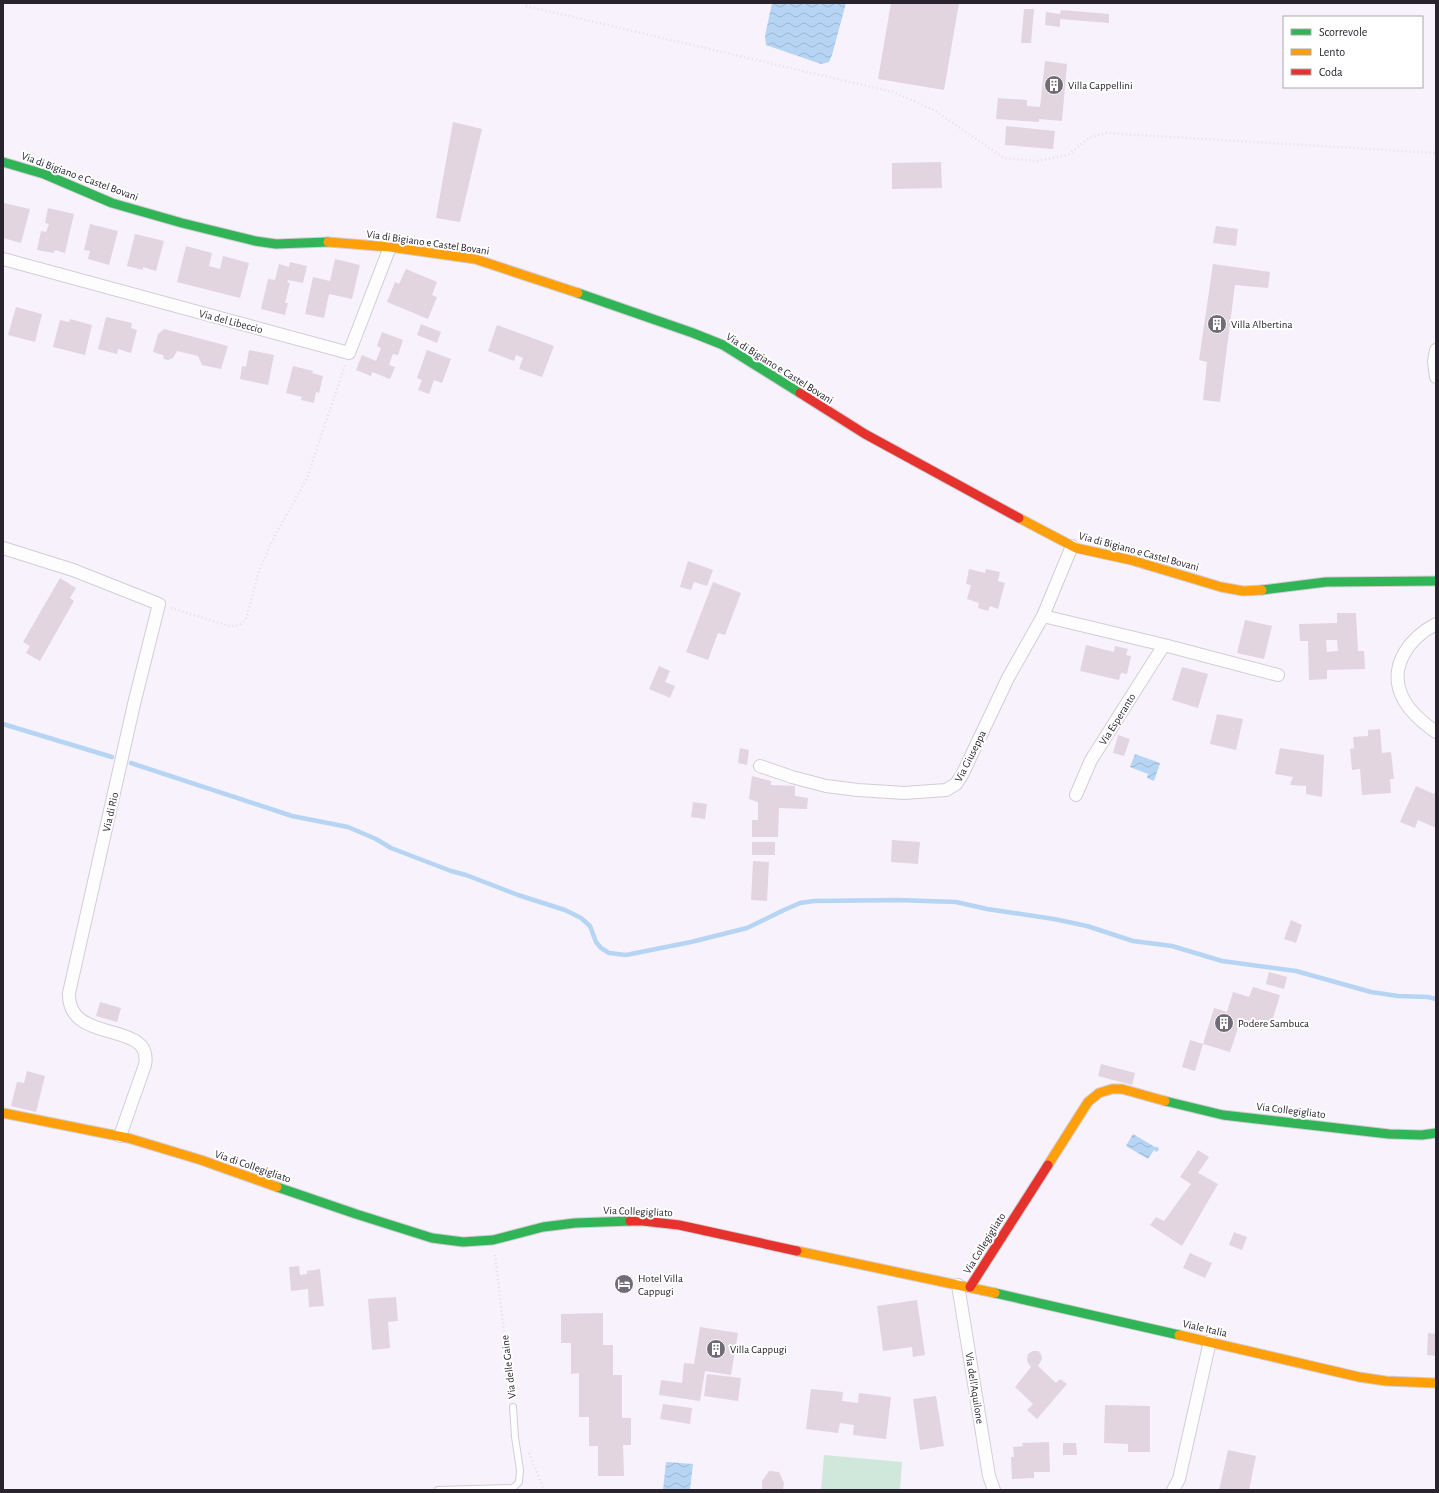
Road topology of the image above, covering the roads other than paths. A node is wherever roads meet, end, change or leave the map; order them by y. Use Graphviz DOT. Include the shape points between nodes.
graph roads {
  1 [pos="3,162"];
  2 [pos="390,247"];
  3 [pos="3,259"];
  4 [pos="1436,350"];
  5 [pos="1436,377"];
  6 [pos="1072,546"];
  7 [pos="3,548"];
  8 [pos="1436,581"];
  9 [pos="1043,616"];
  10 [pos="1436,624"];
  11 [pos="1164,646"];
  12 [pos="1278,675"];
  13 [pos="1436,732"];
  14 [pos="760,766"];
  15 [pos="1076,796"];
  16 [pos="3,1113"];
  17 [pos="1436,1133"];
  18 [pos="120,1136"];
  19 [pos="493,1240"];
  20 [pos="958,1285"];
  21 [pos="970,1287"];
  22 [pos="1210,1341"];
  23 [pos="1436,1383"];
  24 [pos="513,1407"];
  25 [pos="438,1490"];
  26 [pos="994,1490"];
  27 [pos="1173,1490"];
  1 -- 2 [label="street, Via di Bigiano e Castel Bovani" via="44,174 112,203 255,241 276,244 335,242"];
  2 -- 3 [label="street, Via del Libeccio" via="349,353"];
  2 -- 6 [label="street, Via di Bigiano e Castel Bovani" via="476,259 494,264 723,345 865,434"];
  4 -- 5 [label="street"];
  6 -- 8 [label="street, Via di Bigiano e Castel Bovani" via="1243,592 1326,582"];
  6 -- 9 [label="street, Via Giuseppa"];
  7 -- 18 [label="street, Via di Rio" via="74,570 159,604 69,993 72,1011 81,1021 137,1041 145,1052 145,1066"];
  9 -- 11 [label="street"];
  9 -- 14 [label="street, Via Giuseppa" via="1008,678 962,776 951,788 939,792 914,793 858,790 813,783"];
  10 -- 13 [label="street" via="1411,642 1402,659 1398,677 1401,694 1406,702"];
  11 -- 12 [label="street"];
  11 -- 15 [label="street, Via Esperanto" via="1091,760"];
  16 -- 18 [label="street, Via di Collegigliato"];
  17 -- 21 [label="street, Via Collegigliato" via="1389,1134 1223,1115 1122,1089 1103,1090 1088,1102"];
  18 -- 19 [label="street, Via di Collegigliato" via="201,1160 432,1238 463,1242"];
  19 -- 20 [label="street, Via Collegigliato" via="543,1227 570,1224 660,1222"];
  20 -- 21 [label="street, Via Collegigliato"];
  20 -- 26 [label="street, Via dell'Aquilone" via="989,1476"];
  21 -- 22 [label="street, Viale Italia"];
  22 -- 23 [label="street, Viale Italia" via="1359,1377"];
  22 -- 27 [label="street" via="1179,1479"];
  24 -- 25 [label="lane" via="519,1482 513,1488"];
}
